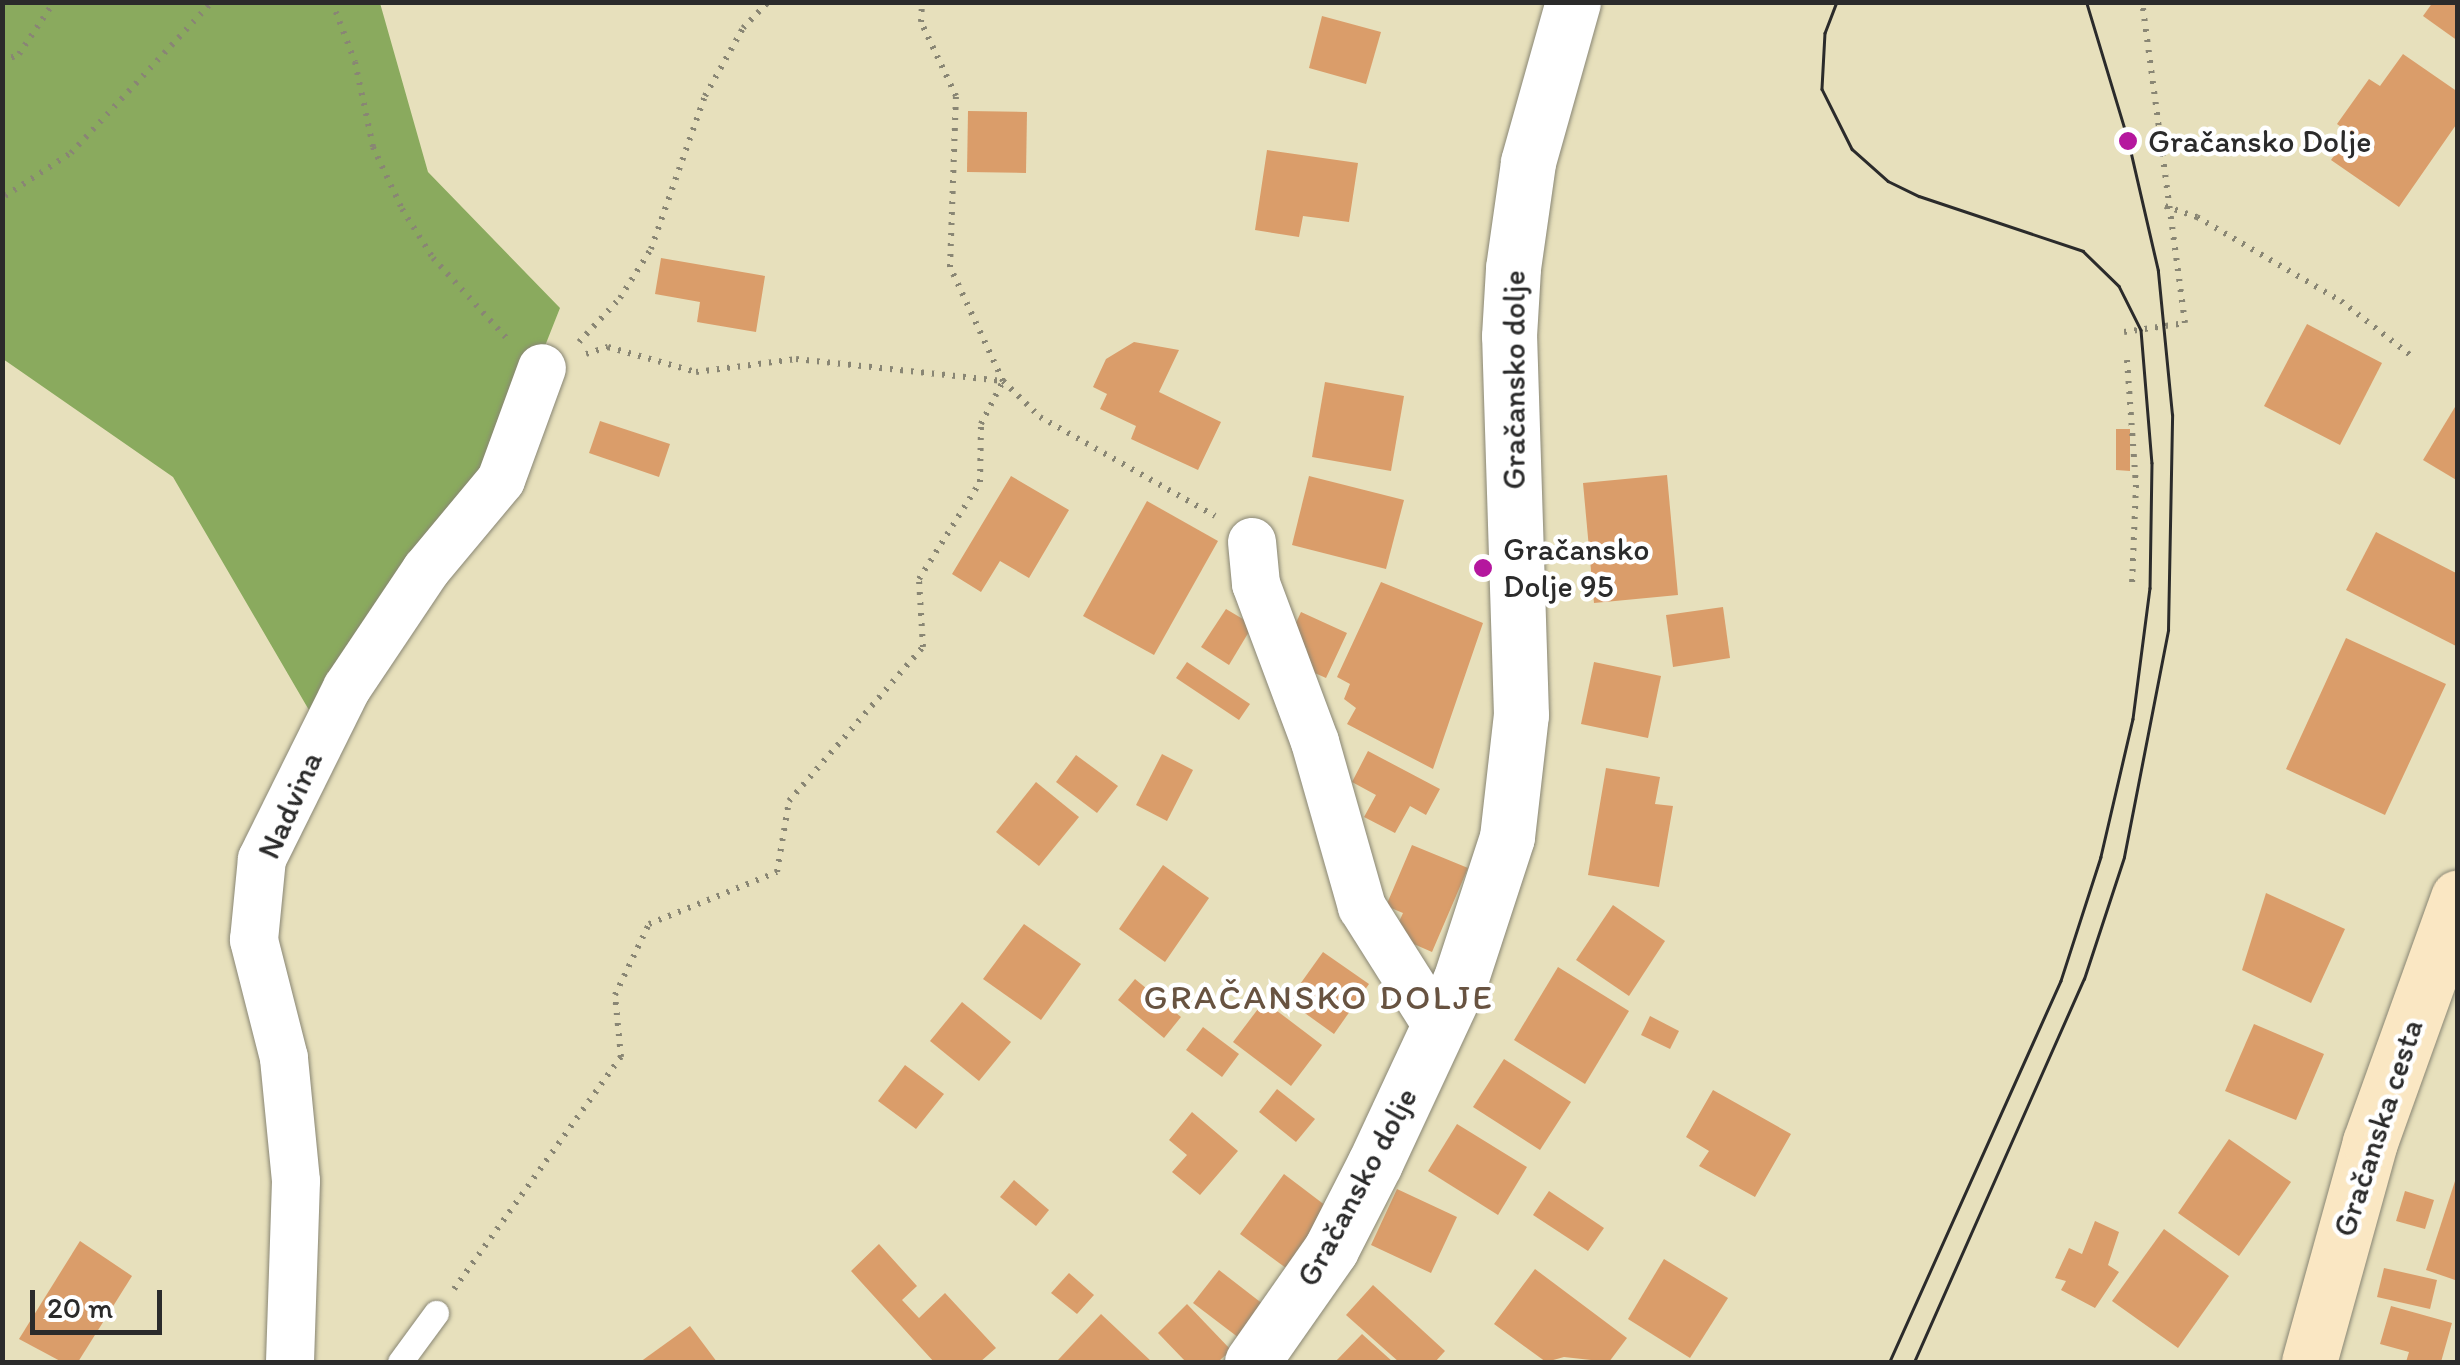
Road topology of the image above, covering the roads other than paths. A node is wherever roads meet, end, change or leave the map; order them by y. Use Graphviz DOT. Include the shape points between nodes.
graph roads {
  1 [pos="1573,2"];
  2 [pos="542,368"];
  3 [pos="1252,542"];
  4 [pos="2454,917"];
  5 [pos="1438,1028"];
  6 [pos="436,1313"];
  7 [pos="290,1362"];
  8 [pos="400,1362"];
  9 [pos="1252,1362"];
  10 [pos="2309,1362"];
  1 -- 5 [label="street, Gračansko dolje" via="1528,162 1513,268 1518,777 1486,913"];
  2 -- 7 [label="street, Nadvina" via="501,480 426,570 346,688 262,859 254,940 284,1058 296,1181"];
  3 -- 5 [label="street" via="1256,584 1315,742 1362,907"];
  4 -- 10 [label="main road, Gračanska cesta" via="2370,1142"];
  5 -- 9 [label="street, Gračansko dolje" via="1331,1250"];
  6 -- 8 [label="lane"];
}
